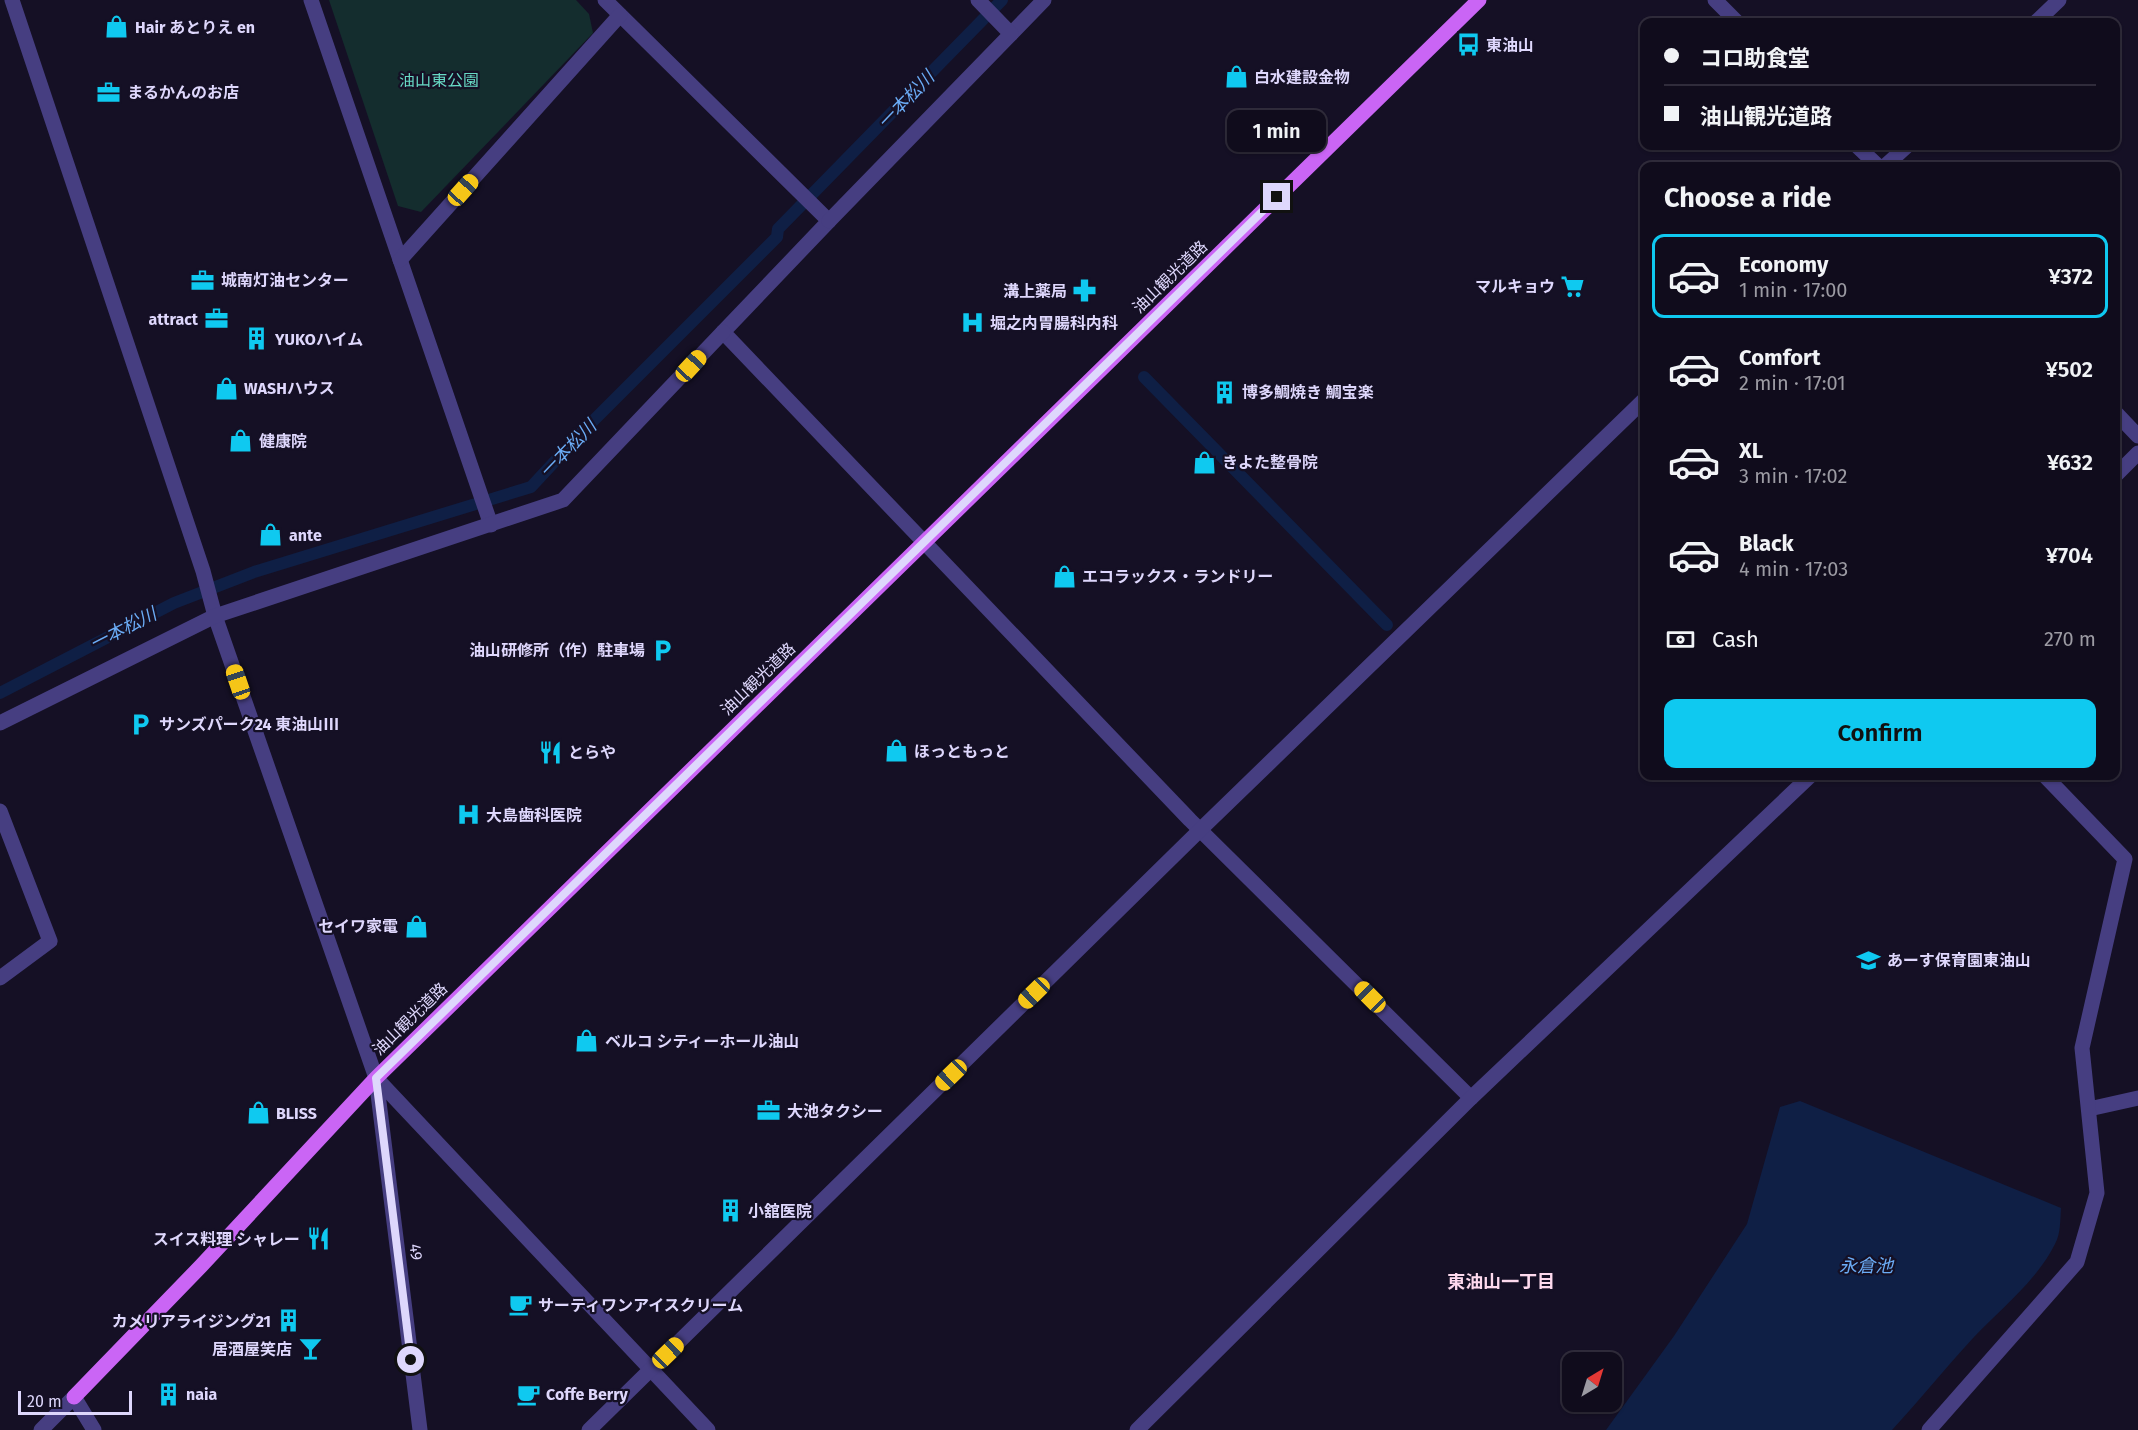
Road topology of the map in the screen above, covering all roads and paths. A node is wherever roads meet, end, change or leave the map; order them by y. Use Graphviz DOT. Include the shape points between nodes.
graph roads {
  1 [pos="12,0"];
  2 [pos="311,0"];
  3 [pos="605,0"];
  4 [pos="1044,0"];
  5 [pos="1479,0"];
  6 [pos="1715,0"];
  7 [pos="2059,0"];
  8 [pos="979,2"];
  9 [pos="620,15"];
  10 [pos="1733,18"];
  11 [pos="2040,18"];
  12 [pos="1006,29"];
  13 [pos="1861,150"];
  14 [pos="1903,150"];
  15 [pos="1874,162"];
  16 [pos="1889,162"];
  17 [pos="824,217"];
  18 [pos="400,260"];
  19 [pos="723,332"];
  20 [pos="1640,404"];
  21 [pos="2120,417"];
  22 [pos="2138,436"];
  23 [pos="2138,453"];
  24 [pos="2120,471"];
  25 [pos="489,519"];
  26 [pos="923,543"];
  27 [pos="215,616"];
  28 [pos="0,723"];
  29 [pos="1806,780"];
  30 [pos="2049,780"];
  31 [pos="0,811"];
  32 [pos="1200,830"];
  33 [pos="0,978"];
  34 [pos="376,1078"];
  35 [pos="1471,1098"];
  36 [pos="2138,1098"];
  37 [pos="2089,1109"];
  38 [pos="651,1370"];
  39 [pos="74,1397"];
  40 [pos="42,1430"];
  41 [pos="94,1430"];
  42 [pos="420,1430"];
  43 [pos="589,1430"];
  44 [pos="708,1430"];
  45 [pos="1137,1430"];
  46 [pos="1929,1430"];
  1 -- 27 [label="street"];
  2 -- 18 [label="street"];
  3 -- 9 [label="street"];
  4 -- 12 [label="street"];
  5 -- 26 [label="main road, 油山観光道路"];
  6 -- 10 [label="street"];
  7 -- 11 [label="street"];
  8 -- 12 [label="street"];
  9 -- 17 [label="street"];
  9 -- 18 [label="street"];
  12 -- 17 [label="street"];
  13 -- 15 [label="street"];
  14 -- 16 [label="street"];
  17 -- 19 [label="street"];
  18 -- 25 [label="street"];
  19 -- 25 [label="street" via="563,500"];
  19 -- 26 [label="street"];
  20 -- 32 [label="street"];
  21 -- 22 [label="street"];
  23 -- 24 [label="street"];
  25 -- 27 [label="street"];
  26 -- 32 [label="street"];
  26 -- 34 [label="main road, 油山観光道路"];
  27 -- 28 [label="street"];
  27 -- 34 [label="street"];
  29 -- 35 [label="street"];
  30 -- 37 [label="street" via="2125,859 2082,1048"];
  31 -- 33 [label="street" via="50,941"];
  32 -- 35 [label="street"];
  32 -- 38 [label="street"];
  34 -- 38 [label="street"];
  34 -- 39 [label="main road, 油山観光道路"];
  34 -- 42 [label="street, 49 / 49"];
  35 -- 45 [label="street"];
  36 -- 37 [label="street"];
  37 -- 46 [label="street" via="2097,1193 2077,1262"];
  38 -- 43 [label="street"];
  38 -- 44 [label="street"];
  39 -- 40 [label="street"];
  39 -- 41 [label="street"];
}
